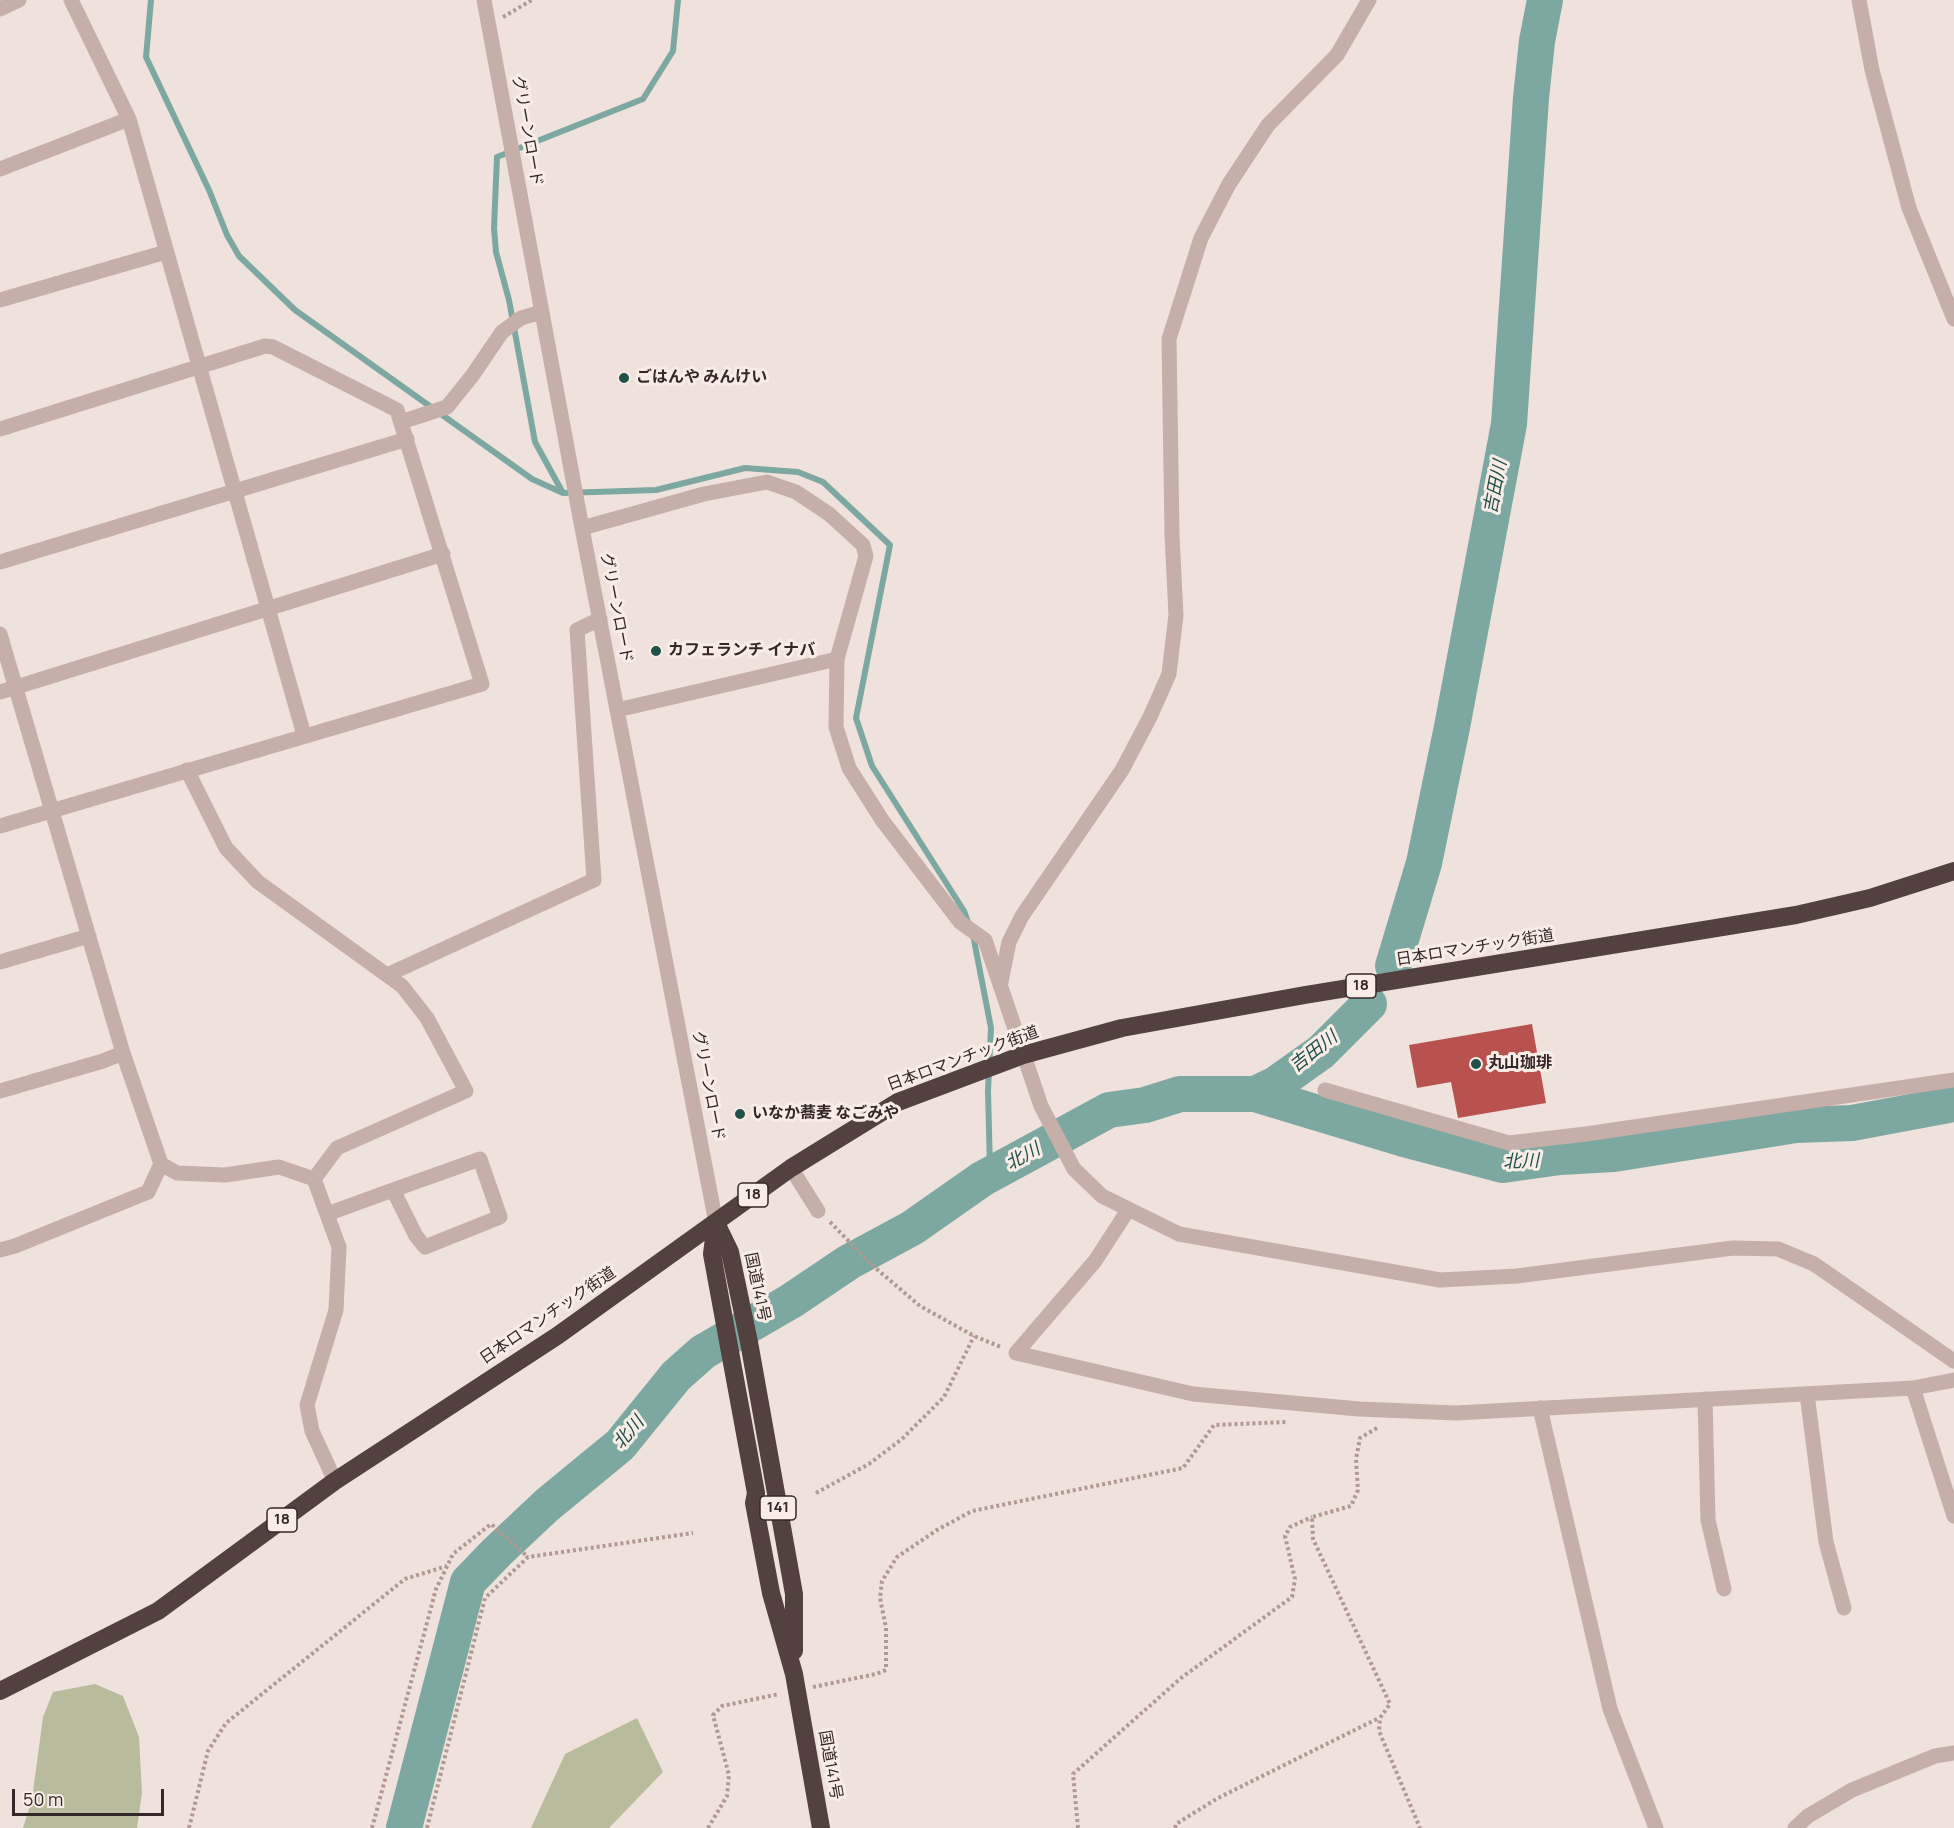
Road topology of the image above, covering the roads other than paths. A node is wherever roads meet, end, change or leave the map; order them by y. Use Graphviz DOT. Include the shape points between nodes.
graph roads {
  1 [pos="19,0"];
  2 [pos="71,0"];
  3 [pos="484,0"];
  4 [pos="1369,0"];
  5 [pos="1858,0"];
  6 [pos="0,9"];
  7 [pos="129,119"];
  8 [pos="0,169"];
  9 [pos="166,252"];
  10 [pos="0,300"];
  11 [pos="542,312"];
  12 [pos="1954,319"];
  13 [pos="198,366"];
  14 [pos="401,422"];
  15 [pos="0,429"];
  16 [pos="407,439"];
  17 [pos="234,492"];
  18 [pos="582,528"];
  19 [pos="443,554"];
  20 [pos="0,562"];
  21 [pos="267,609"];
  22 [pos="600,619"];
  23 [pos="0,634"];
  24 [pos="837,659"];
  25 [pos="15,687"];
  26 [pos="0,692"];
  27 [pos="617,710"];
  28 [pos="303,735"];
  29 [pos="187,770"];
  30 [pos="52,810"];
  31 [pos="0,826"];
  32 [pos="1954,871"];
  33 [pos="89,936"];
  34 [pos="0,962"];
  35 [pos="387,975"];
  36 [pos="1000,982"];
  37 [pos="123,1053"];
  38 [pos="1023,1055"];
  39 [pos="1954,1080"];
  40 [pos="1325,1090"];
  41 [pos="0,1091"];
  42 [pos="161,1164"];
  43 [pos="791,1168"];
  44 [pos="314,1179"];
  45 [pos="393,1190"];
  46 [pos="1128,1210"];
  47 [pos="818,1211"];
  48 [pos="327,1214"];
  49 [pos="716,1223"];
  50 [pos="0,1250"];
  51 [pos="1954,1361"];
  52 [pos="1954,1380"];
  53 [pos="1913,1388"];
  54 [pos="1807,1394"];
  55 [pos="1706,1399"];
  56 [pos="1540,1408"];
  57 [pos="335,1481"];
  58 [pos="1950,1493"];
  59 [pos="1954,1516"];
  60 [pos="1724,1589"];
  61 [pos="1844,1608"];
  62 [pos="794,1674"];
  63 [pos="0,1691"];
  64 [pos="1954,1753"];
  65 [pos="821,1828"];
  66 [pos="1656,1828"];
  67 [pos="1795,1828"];
  1 -- 6 [label="street"];
  2 -- 7 [label="street"];
  3 -- 11 [label="street, グリーンロード"];
  4 -- 36 [label="street" via="1337,55 1268,125 1229,184 1202,237 1169,339 1176,615 1169,674 1122,770 1022,915 1009,942"];
  5 -- 12 [label="street" via="1872,70 1909,208"];
  7 -- 8 [label="street"];
  7 -- 9 [label="street"];
  9 -- 10 [label="street"];
  9 -- 13 [label="street"];
  11 -- 14 [label="street" via="521,318 502,332 447,407"];
  11 -- 18 [label="street, グリーンロード"];
  13 -- 14 [label="street" via="273,346 397,410"];
  13 -- 15 [label="street"];
  13 -- 17 [label="street"];
  14 -- 16 [label="street"];
  16 -- 17 [label="street"];
  16 -- 19 [label="street"];
  17 -- 20 [label="street"];
  17 -- 21 [label="street"];
  18 -- 22 [label="street, グリーンロード"];
  18 -- 24 [label="street" via="704,494 767,482 796,492 863,544 866,556"];
  19 -- 21 [label="street"];
  19 -- 28 [label="street" via="482,684"];
  21 -- 25 [label="street"];
  21 -- 28 [label="street"];
  22 -- 27 [label="street, グリーンロード"];
  22 -- 35 [label="street" via="577,630 594,880"];
  23 -- 25 [label="street"];
  24 -- 27 [label="street"];
  24 -- 36 [label="street" via="836,727 849,768 882,820 960,922 985,940"];
  25 -- 26 [label="street"];
  25 -- 30 [label="street"];
  27 -- 49 [label="street, グリーンロード"];
  28 -- 29 [label="street"];
  29 -- 30 [label="street"];
  29 -- 35 [label="street" via="226,848 258,882"];
  30 -- 31 [label="street"];
  30 -- 33 [label="street"];
  32 -- 38 [label="highway, 日本ロマンチック街道 / 18" via="1870,898 1796,915 1196,1014 1122,1028"];
  33 -- 34 [label="street"];
  33 -- 37 [label="street"];
  35 -- 44 [label="street" via="402,986 428,1018 466,1091 337,1148"];
  36 -- 38 [label="street"];
  37 -- 41 [label="street"];
  37 -- 42 [label="street"];
  38 -- 43 [label="highway, 日本ロマンチック街道 / 18" via="898,1102"];
  38 -- 46 [label="street" via="1041,1106 1074,1169 1102,1196"];
  39 -- 40 [label="street" via="1509,1143"];
  42 -- 44 [label="street" via="177,1173 225,1176 279,1167"];
  42 -- 50 [label="street" via="148,1191"];
  43 -- 47 [label="street"];
  43 -- 49 [label="highway, 日本ロマンチック街道 / 18"];
  44 -- 48 [label="street"];
  45 -- 45 [label="street" via="480,1159 500,1217 425,1247"];
  45 -- 48 [label="street"];
  46 -- 51 [label="street" via="1179,1234 1440,1280 1518,1276 1733,1248 1778,1249 1814,1264"];
  46 -- 56 [label="street" via="1095,1261 1016,1353 1192,1394 1456,1413"];
  48 -- 57 [label="street" via="339,1247 336,1310 308,1406 312,1431"];
  49 -- 57 [label="highway, 日本ロマンチック街道 / 18" via="556,1336"];
  49 -- 62 [label="highway, 国道141号 / 141" via="730,1252 738,1289 794,1594"];
  49 -- 62 [label="highway, 国道141号 / 141" via="712,1254 756,1493 754,1503 771,1593"];
  52 -- 53 [label="street"];
  53 -- 54 [label="street"];
  53 -- 58 [label="street"];
  54 -- 55 [label="street"];
  54 -- 61 [label="street" via="1826,1542"];
  55 -- 56 [label="street"];
  55 -- 60 [label="street" via="1708,1520"];
  56 -- 66 [label="street" via="1610,1709"];
  57 -- 63 [label="highway, 日本ロマンチック街道 / 18" via="158,1611"];
  58 -- 59 [label="street"];
  62 -- 65 [label="highway, 国道141号 / 141"];
  64 -- 67 [label="street" via="1935,1756 1852,1790"];
}
